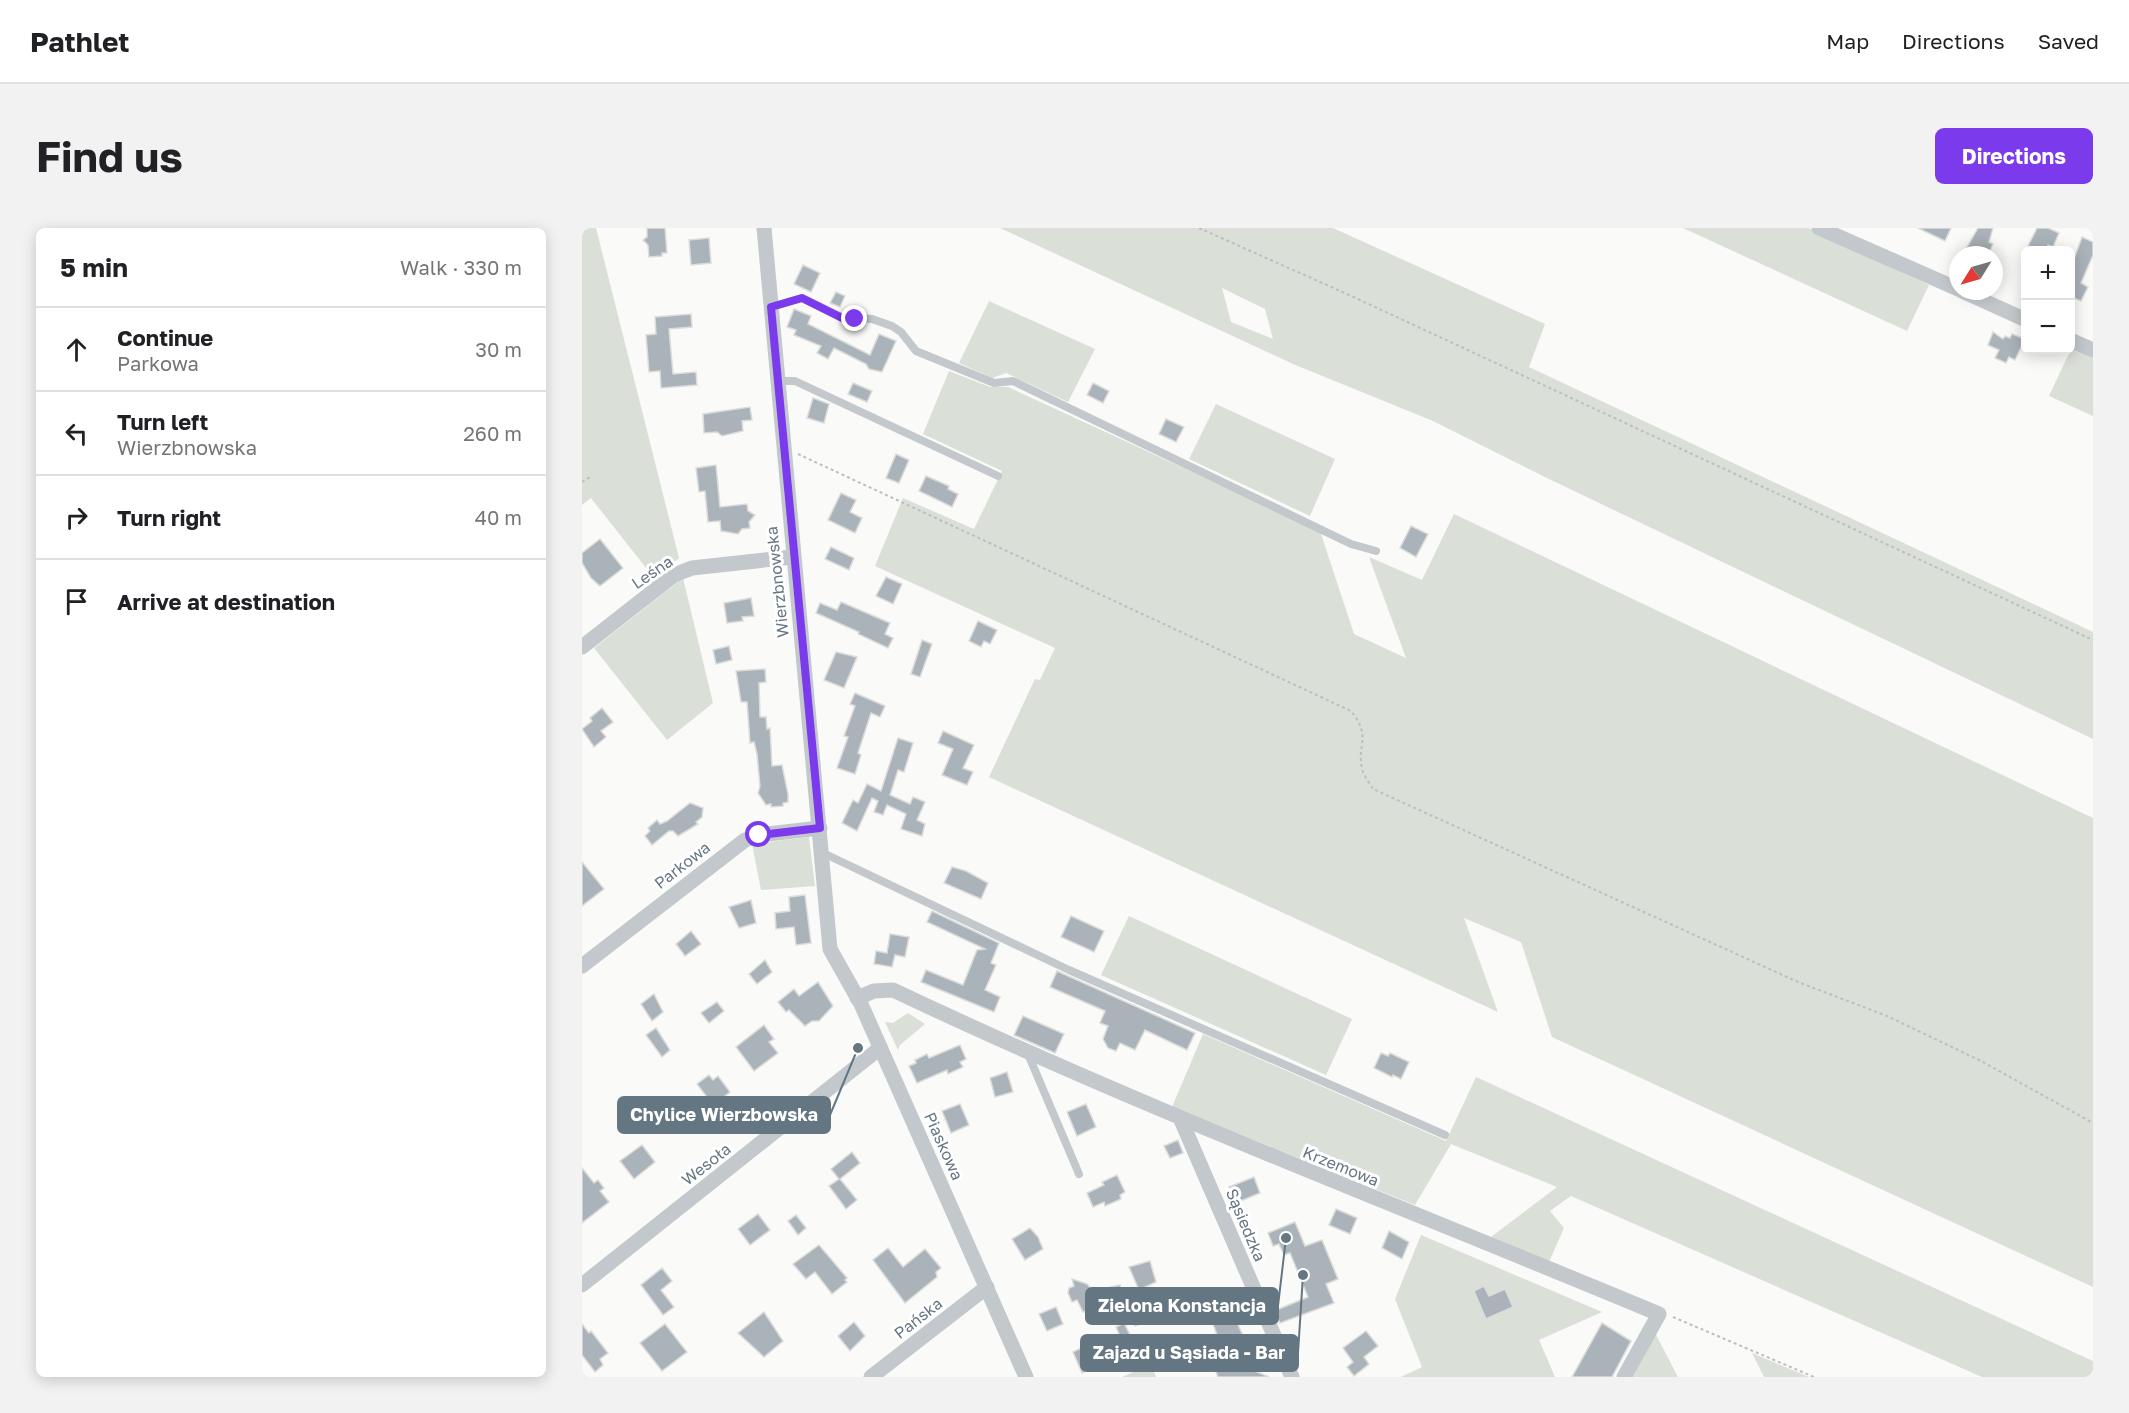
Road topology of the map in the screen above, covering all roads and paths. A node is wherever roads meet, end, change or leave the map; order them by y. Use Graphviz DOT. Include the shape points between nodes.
graph roads {
  1 [pos="764,228"];
  2 [pos="1199,228"];
  3 [pos="1819,228"];
  4 [pos="1949,285"];
  5 [pos="1982,300"];
  6 [pos="771,307"];
  7 [pos="2021,318"];
  8 [pos="2075,342"];
  9 [pos="2093,350"];
  10 [pos="777,381"];
  11 [pos="783,447"];
  12 [pos="998,476"];
  13 [pos="590,477"];
  14 [pos="582,482"];
  15 [pos="1376,551"];
  16 [pos="792,557"];
  17 [pos="2093,640"];
  18 [pos="582,647"];
  19 [pos="820,828"];
  20 [pos="821,852"];
  21 [pos="828,932"];
  22 [pos="582,966"];
  23 [pos="857,998"];
  24 [pos="880,1048"];
  25 [pos="1028,1054"];
  26 [pos="1181,1120"];
  27 [pos="2093,1123"];
  28 [pos="1214,1133"];
  29 [pos="1445,1135"];
  30 [pos="1199,1161"];
  31 [pos="1079,1174"];
  32 [pos="582,1285"];
  33 [pos="987,1287"];
  34 [pos="1659,1314"];
  35 [pos="871,1377"];
  36 [pos="1026,1377"];
  37 [pos="1292,1377"];
  38 [pos="1624,1377"];
  39 [pos="1814,1377"];
  1 -- 6 [label="street, Wierzbnowska"];
  2 -- 17 [label="path"];
  3 -- 4 [label="street"];
  5 -- 7 [label="street"];
  6 -- 10 [label="street, Wierzbnowska"];
  6 -- 15 [label="lane" via="802,298 842,318 872,319 892,326 916,351 994,383 1013,381 1351,544"];
  8 -- 9 [label="street"];
  10 -- 11 [label="street, Wierzbnowska"];
  10 -- 12 [label="lane" via="795,381"];
  11 -- 16 [label="street, Wierzbnowska"];
  11 -- 27 [label="path" via="1351,711 1361,723 1363,772 1373,789 1798,982 1887,1016 1982,1061"];
  13 -- 14 [label="path"];
  16 -- 18 [label="street, Leśna" via="692,568 674,575"];
  16 -- 19 [label="street, Wierzbnowska"];
  19 -- 20 [label="street, Wierzbnowska"];
  19 -- 22 [label="street, Parkowa" via="744,840"];
  20 -- 21 [label="street, Wierzbnowska"];
  20 -- 29 [label="lane" via="1069,970"];
  21 -- 23 [label="street, Piaskowa" via="830,948"];
  23 -- 24 [label="street, Piaskowa"];
  23 -- 25 [label="street, Krzemowa" via="883,989 893,990"];
  24 -- 32 [label="street, Wesoła"];
  24 -- 33 [label="street, Piaskowa"];
  25 -- 26 [label="street, Krzemowa"];
  25 -- 31 [label="lane"];
  26 -- 28 [label="street, Krzemowa"];
  26 -- 30 [label="street, Sąsiedzka"];
  28 -- 30 [label="street"];
  28 -- 34 [label="street, Krzemowa"];
  30 -- 37 [label="street, Sąsiedzka"];
  33 -- 35 [label="street, Pańska"];
  33 -- 36 [label="street, Piaskowa"];
  34 -- 38 [label="street"];
  34 -- 39 [label="path"];
}
